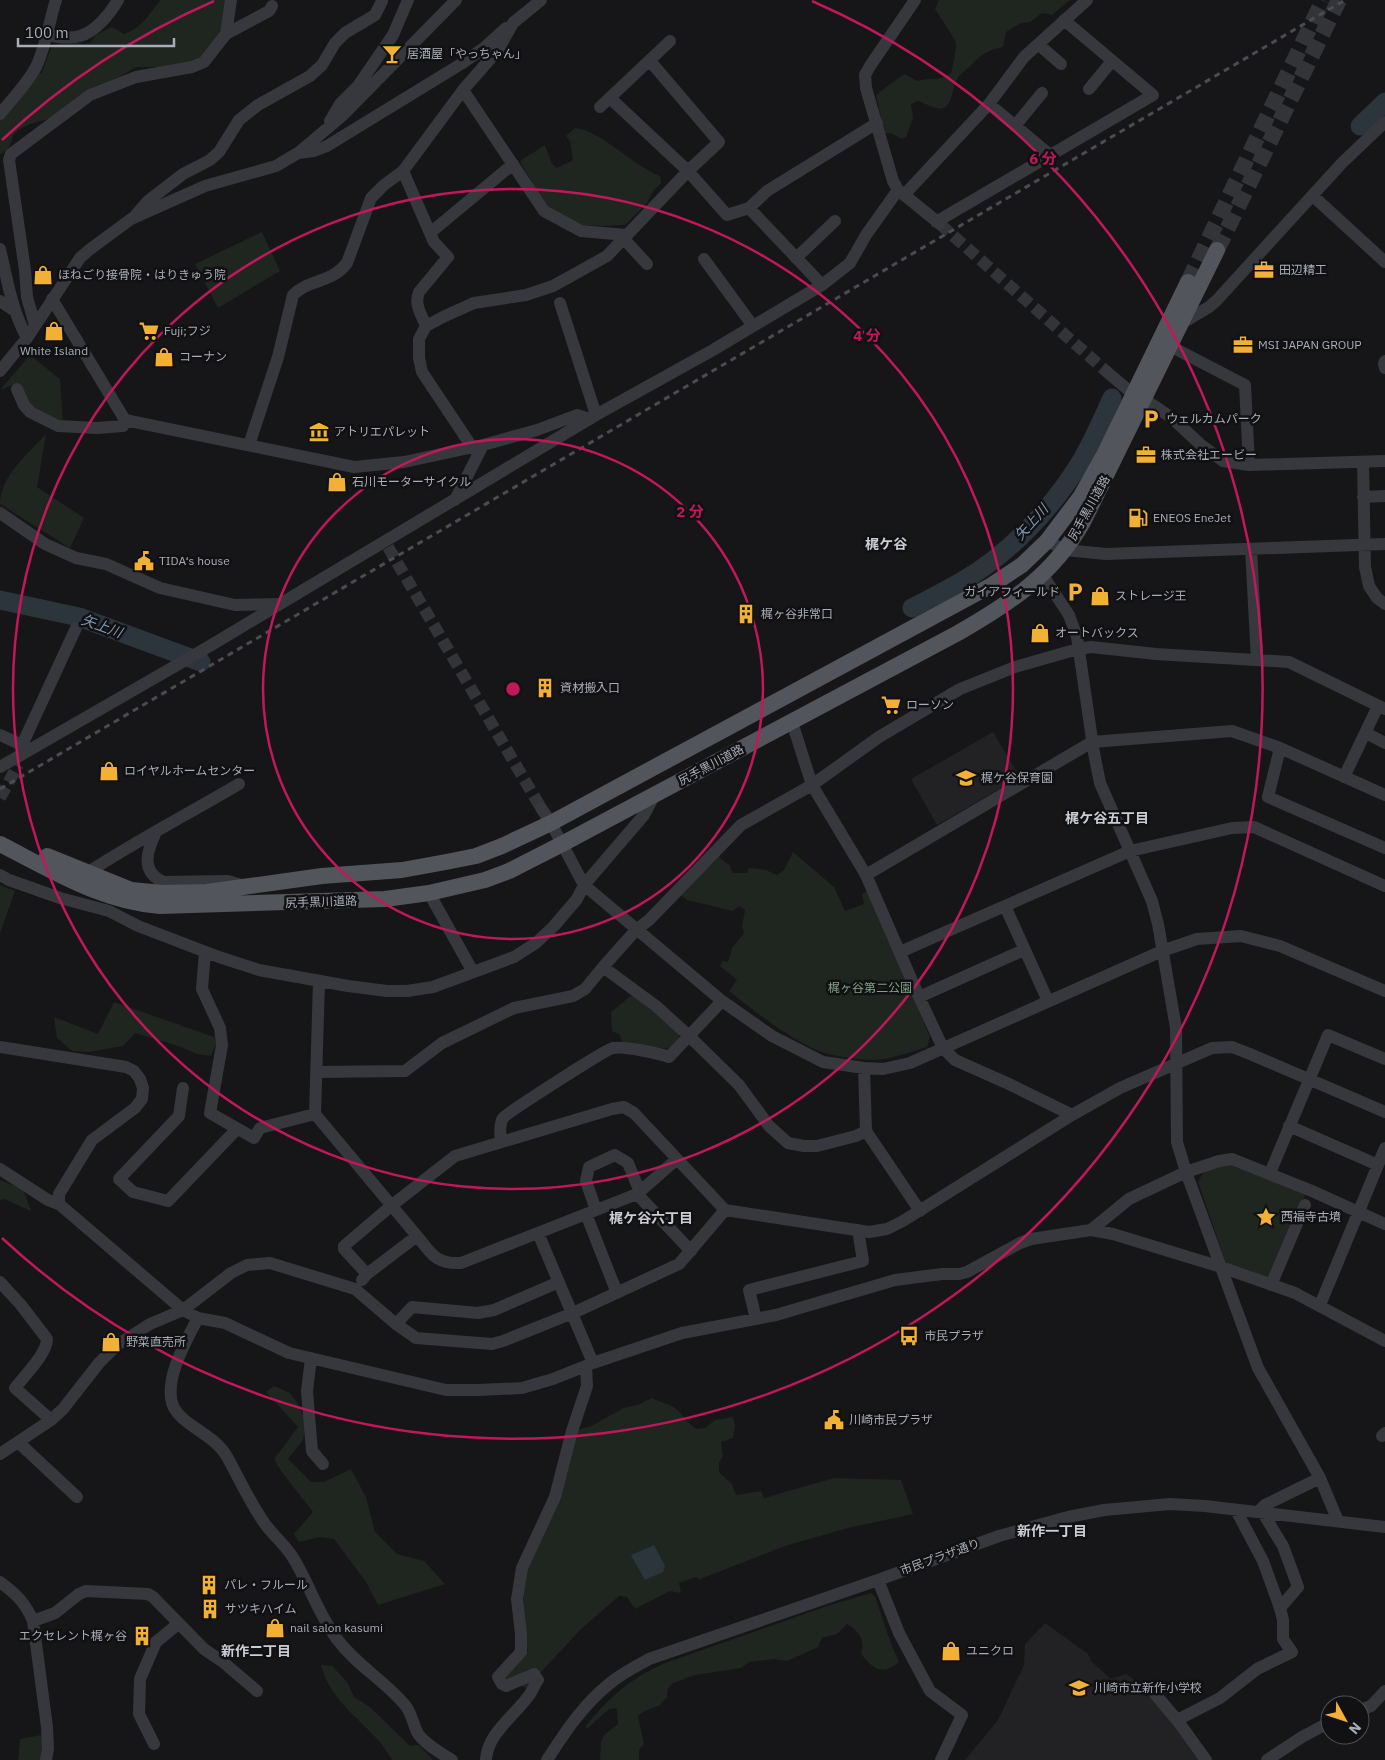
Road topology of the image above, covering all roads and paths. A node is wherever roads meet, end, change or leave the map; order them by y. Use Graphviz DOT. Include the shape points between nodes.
graph roads {
  1 [pos="56,0"];
  2 [pos="118,0"];
  3 [pos="231,0"];
  4 [pos="382,0"];
  5 [pos="408,0"];
  6 [pos="456,0"];
  7 [pos="541,0"];
  8 [pos="915,0"];
  9 [pos="1087,0"];
  10 [pos="269,2"];
  11 [pos="1064,20"];
  12 [pos="513,23"];
  13 [pos="226,34"];
  14 [pos="47,35"];
  15 [pos="670,41"];
  16 [pos="1039,45"];
  17 [pos="1112,61"];
  18 [pos="650,62"];
  19 [pos="1061,64"];
  20 [pos="1089,89"];
  21 [pos="463,90"];
  22 [pos="1042,93"];
  23 [pos="610,98"];
  24 [pos="989,104"];
  25 [pos="600,107"];
  26 [pos="0,114"];
  27 [pos="1385,122"];
  28 [pos="877,123"];
  29 [pos="1015,126"];
  30 [pos="325,130"];
  31 [pos="298,154"];
  32 [pos="1049,154"];
  33 [pos="513,164"];
  34 [pos="403,171"];
  35 [pos="688,171"];
  36 [pos="901,193"];
  37 [pos="1313,196"];
  38 [pos="749,208"];
  39 [pos="131,219"];
  40 [pos="835,221"];
  41 [pos="430,232"];
  42 [pos="624,236"];
  43 [pos="0,249"];
  44 [pos="1217,250"];
  45 [pos="796,258"];
  46 [pos="704,259"];
  47 [pos="1385,262"];
  48 [pos="648,264"];
  49 [pos="1188,282"];
  50 [pos="822,285"];
  51 [pos="52,300"];
  52 [pos="0,301"];
  53 [pos="560,303"];
  54 [pos="15,311"];
  55 [pos="1182,323"];
  56 [pos="35,325"];
  57 [pos="426,326"];
  58 [pos="753,326"];
  59 [pos="27,338"];
  60 [pos="1170,346"];
  61 [pos="1385,361"];
  62 [pos="1385,368"];
  63 [pos="0,372"];
  64 [pos="1107,372"];
  65 [pos="18,390"];
  66 [pos="1139,396"];
  67 [pos="593,417"];
  68 [pos="123,426"];
  69 [pos="249,445"];
  70 [pos="478,446"];
  71 [pos="1385,461"];
  72 [pos="1363,462"];
  73 [pos="1249,465"];
  74 [pos="1385,496"];
  75 [pos="1363,497"];
  76 [pos="455,500"];
  77 [pos="0,513"];
  78 [pos="1047,541"];
  79 [pos="1385,544"];
  80 [pos="1364,545"];
  81 [pos="1252,548"];
  82 [pos="1065,550"];
  83 [pos="1042,574"];
  84 [pos="278,604"];
  85 [pos="1385,604"];
  86 [pos="76,628"];
  87 [pos="1078,648"];
  88 [pos="1257,660"];
  89 [pos="1382,707"];
  90 [pos="792,722"];
  91 [pos="1366,733"];
  92 [pos="0,734"];
  93 [pos="1092,742"];
  94 [pos="1385,743"];
  95 [pos="24,748"];
  96 [pos="1280,748"];
  97 [pos="18,765"];
  98 [pos="0,767"];
  99 [pos="1344,777"];
  100 [pos="238,784"];
  101 [pos="812,785"];
  102 [pos="1385,795"];
  103 [pos="654,796"];
  104 [pos="541,808"];
  105 [pos="551,823"];
  106 [pos="156,832"];
  107 [pos="0,833"];
  108 [pos="0,844"];
  109 [pos="562,844"];
  110 [pos="1385,848"];
  111 [pos="1130,851"];
  112 [pos="87,873"];
  113 [pos="0,875"];
  114 [pos="866,875"];
  115 [pos="584,885"];
  116 [pos="244,886"];
  117 [pos="1385,886"];
  118 [pos="429,893"];
  119 [pos="135,903"];
  120 [pos="1005,906"];
  121 [pos="131,924"];
  122 [pos="636,930"];
  123 [pos="1024,950"];
  124 [pos="1162,951"];
  125 [pos="205,952"];
  126 [pos="900,952"];
  127 [pos="603,967"];
  128 [pos="473,972"];
  129 [pos="319,981"];
  130 [pos="1385,991"];
  131 [pos="919,997"];
  132 [pos="1048,1000"];
  133 [pos="722,1001"];
  134 [pos="689,1036"];
  135 [pos="0,1047"];
  136 [pos="943,1048"];
  137 [pos="1385,1059"];
  138 [pos="1176,1063"];
  139 [pos="864,1068"];
  140 [pos="317,1072"];
  141 [pos="1308,1079"];
  142 [pos="183,1088"];
  143 [pos="1385,1112"];
  144 [pos="315,1114"];
  145 [pos="1072,1115"];
  146 [pos="1289,1126"];
  147 [pos="237,1129"];
  148 [pos="866,1131"];
  149 [pos="501,1141"];
  150 [pos="1385,1148"];
  151 [pos="677,1159"];
  152 [pos="1378,1165"];
  153 [pos="0,1169"];
  154 [pos="1186,1172"];
  155 [pos="1270,1173"];
  156 [pos="638,1193"];
  157 [pos="59,1204"];
  158 [pos="1305,1205"];
  159 [pos="391,1206"];
  160 [pos="725,1210"];
  161 [pos="920,1211"];
  162 [pos="591,1212"];
  163 [pos="1359,1212"];
  164 [pos="1385,1224"];
  165 [pos="858,1230"];
  166 [pos="1091,1230"];
  167 [pos="538,1233"];
  168 [pos="416,1236"];
  169 [pos="691,1251"];
  170 [pos="1221,1267"];
  171 [pos="367,1274"];
  172 [pos="0,1282"];
  173 [pos="559,1282"];
  174 [pos="1271,1285"];
  175 [pos="355,1289"];
  176 [pos="618,1293"];
  177 [pos="1320,1305"];
  178 [pos="183,1310"];
  179 [pos="573,1313"];
  180 [pos="198,1318"];
  181 [pos="756,1319"];
  182 [pos="396,1324"];
  183 [pos="1385,1341"];
  184 [pos="311,1358"];
  185 [pos="590,1364"];
  186 [pos="51,1420"];
  187 [pos="18,1442"];
  188 [pos="0,1454"];
  189 [pos="323,1464"];
  190 [pos="1320,1478"];
  191 [pos="77,1496"];
  192 [pos="1236,1510"];
  193 [pos="1261,1513"];
  194 [pos="1338,1522"];
  195 [pos="1385,1527"];
  196 [pos="878,1580"];
  197 [pos="0,1582"];
  198 [pos="1280,1608"];
  199 [pos="33,1621"];
  200 [pos="178,1624"];
  201 [pos="257,1691"];
  202 [pos="1385,1691"];
  203 [pos="1155,1694"];
  204 [pos="1370,1706"];
  205 [pos="1177,1720"];
  206 [pos="1320,1727"];
  207 [pos="154,1744"];
  208 [pos="46,1760"];
  209 [pos="452,1760"];
  210 [pos="486,1760"];
  211 [pos="548,1760"];
  212 [pos="941,1760"];
  213 [pos="1206,1760"];
  214 [pos="1267,1760"];
  1 -- 14 [label="street"];
  2 -- 14 [label="street" via="92,30 80,36"];
  3 -- 13 [label="street"];
  4 -- 39 [label="street" via="375,15 345,32 322,65 310,76 258,105 239,120 219,152 148,200"];
  5 -- 30 [label="street" via="393,35 358,86 340,104"];
  6 -- 30 [label="street"];
  7 -- 12 [label="street"];
  8 -- 28 [label="street" via="865,75"];
  9 -- 11 [label="street"];
  10 -- 13 [label="street" via="269,11"];
  11 -- 16 [label="street"];
  11 -- 17 [label="street"];
  12 -- 21 [label="street" via="498,50"];
  12 -- 31 [label="street" via="484,48 327,146"];
  13 -- 56 [label="street" via="204,62 136,78 90,95 11,154 9,160 27,297"];
  14 -- 26 [label="street" via="36,67"];
  15 -- 18 [label="street"];
  16 -- 19 [label="street"];
  16 -- 24 [label="street" via="1024,57"];
  17 -- 20 [label="street"];
  17 -- 32 [label="street" via="1153,95"];
  18 -- 23 [label="street"];
  18 -- 35 [label="street" via="719,142"];
  21 -- 33 [label="street"];
  21 -- 34 [label="street"];
  22 -- 29 [label="street"];
  23 -- 25 [label="street"];
  23 -- 35 [label="street"];
  24 -- 29 [label="street"];
  24 -- 36 [label="street"];
  27 -- 37 [label="street"];
  28 -- 36 [label="street" via="893,181"];
  28 -- 38 [label="street" via="767,191"];
  29 -- 32 [label="street"];
  30 -- 31 [label="street"];
  31 -- 39 [label="street" via="276,166 204,186"];
  32 -- 36 [label="street" via="938,223"];
  33 -- 41 [label="street"];
  33 -- 42 [label="street" via="544,211 581,231"];
  34 -- 41 [label="street"];
  34 -- 69 [label="street" via="372,198 342,270 293,294 278,357"];
  35 -- 38 [label="street" via="727,215"];
  35 -- 42 [label="street"];
  36 -- 50 [label="street" via="866,235 850,263"];
  37 -- 47 [label="street"];
  37 -- 55 [label="street" via="1217,300"];
  38 -- 45 [label="street"];
  39 -- 51 [label="street" via="80,258"];
  40 -- 45 [label="street"];
  41 -- 57 [label="street" via="434,242 448,257 417,298"];
  42 -- 48 [label="street"];
  42 -- 57 [label="street" via="607,256 553,286 526,295 474,303"];
  43 -- 54 [label="street"];
  44 -- 55 [label="main road, 尻手黒川道路"];
  45 -- 50 [label="street"];
  46 -- 58 [label="street"];
  49 -- 66 [label="main road, 尻手黒川道路"];
  50 -- 58 [label="street"];
  51 -- 56 [label="street"];
  51 -- 69 [label="street" via="125,420"];
  52 -- 54 [label="street"];
  53 -- 67 [label="street"];
  54 -- 59 [label="street"];
  55 -- 60 [label="main road, 尻手黒川道路"];
  56 -- 59 [label="street"];
  57 -- 70 [label="street" via="420,340 422,372"];
  58 -- 67 [label="street"];
  59 -- 63 [label="street"];
  60 -- 66 [label="main road, 尻手黒川道路"];
  60 -- 73 [label="street" via="1245,385"];
  61 -- 62 [label="street"];
  64 -- 66 [label="street"];
  65 -- 68 [label="street" via="30,412 58,426"];
  66 -- 73 [label="street" via="1172,418 1223,461"];
  66 -- 78 [label="main road, 尻手黒川道路" via="1081,496"];
  66 -- 82 [label="main road, 尻手黒川道路" via="1093,506"];
  67 -- 70 [label="street" via="577,415"];
  67 -- 76 [label="street"];
  69 -- 70 [label="street" via="354,467 404,462"];
  70 -- 76 [label="street"];
  71 -- 72 [label="street"];
  72 -- 73 [label="street"];
  72 -- 75 [label="street"];
  74 -- 75 [label="street"];
  75 -- 80 [label="street"];
  76 -- 84 [label="street" via="386,544"];
  77 -- 84 [label="street" via="45,544 76,558 106,564 160,588 235,605"];
  78 -- 82 [label="street"];
  78 -- 105 [label="main road, 尻手黒川道路" via="1022,565 992,585"];
  79 -- 80 [label="street"];
  80 -- 81 [label="street"];
  80 -- 85 [label="street" via="1369,586"];
  81 -- 82 [label="street" via="1106,554"];
  81 -- 88 [label="street"];
  82 -- 83 [label="main road, 尻手黒川道路"];
  83 -- 87 [label="street" via="1069,615"];
  83 -- 90 [label="main road, 尻手黒川道路" via="999,610"];
  84 -- 95 [label="street"];
  86 -- 95 [label="street"];
  87 -- 88 [label="street"];
  87 -- 93 [label="street"];
  87 -- 101 [label="street" via="1015,667 960,689 879,737"];
  88 -- 89 [label="street" via="1289,662"];
  89 -- 91 [label="street"];
  90 -- 101 [label="street"];
  90 -- 103 [label="main road, 尻手黒川道路"];
  91 -- 94 [label="street"];
  91 -- 99 [label="street"];
  92 -- 95 [label="street"];
  93 -- 96 [label="street" via="1232,731"];
  93 -- 111 [label="street" via="1100,783"];
  93 -- 114 [label="street"];
  95 -- 97 [label="street"];
  95 -- 98 [label="street"];
  96 -- 99 [label="street"];
  96 -- 110 [label="street" via="1268,797"];
  99 -- 102 [label="street"];
  100 -- 106 [label="street"];
  101 -- 114 [label="street"];
  101 -- 122 [label="street" via="741,825"];
  103 -- 109 [label="main road, 尻手黒川道路"];
  103 -- 115 [label="street" via="644,815"];
  104 -- 105 [label="street"];
  105 -- 109 [label="street"];
  105 -- 116 [label="main road, 尻手黒川道路" via="476,856 402,870"];
  106 -- 112 [label="street"];
  106 -- 116 [label="street" via="148,850 147,863 155,878 163,882 228,881"];
  107 -- 112 [label="main road, 尻手黒川道路"];
  108 -- 119 [label="main road, 尻手黒川道路" via="104,894"];
  109 -- 115 [label="street"];
  109 -- 118 [label="main road, 尻手黒川道路" via="485,880"];
  111 -- 117 [label="street" via="1232,828 1254,827"];
  111 -- 120 [label="street"];
  111 -- 124 [label="street" via="1152,901"];
  112 -- 116 [label="main road, 尻手黒川道路" via="132,890 150,892 207,892"];
  113 -- 121 [label="street" via="60,898 109,911"];
  114 -- 126 [label="street"];
  115 -- 122 [label="street"];
  115 -- 128 [label="street" via="577,899 536,943 514,957"];
  118 -- 119 [label="main road, 尻手黒川道路" via="385,899 290,903 189,906"];
  118 -- 128 [label="street"];
  119 -- 121 [label="street"];
  120 -- 123 [label="street"];
  120 -- 126 [label="street"];
  121 -- 125 [label="street"];
  122 -- 127 [label="street"];
  122 -- 133 [label="street"];
  123 -- 131 [label="street"];
  123 -- 132 [label="street"];
  124 -- 130 [label="street" via="1197,939 1241,936 1280,946"];
  124 -- 132 [label="street"];
  124 -- 138 [label="street" via="1176,1028"];
  125 -- 129 [label="street" via="259,970"];
  125 -- 147 [label="street" via="202,989 220,1028 222,1045 210,1113"];
  126 -- 131 [label="street"];
  127 -- 134 [label="street" via="656,1006"];
  127 -- 140 [label="street" via="585,989 573,996 514,1008 442,1043 405,1071"];
  128 -- 129 [label="street" via="433,987 407,991"];
  129 -- 140 [label="street"];
  131 -- 136 [label="street"];
  132 -- 136 [label="street"];
  133 -- 134 [label="street"];
  133 -- 139 [label="street" via="772,1036 822,1062"];
  134 -- 148 [label="street" via="739,1085 769,1126 788,1143 817,1146"];
  134 -- 149 [label="street" via="669,1057 612,1048 594,1056 503,1118"];
  135 -- 157 [label="street" via="126,1067 140,1079 142,1099 89,1144 59,1194"];
  136 -- 139 [label="street" via="910,1063"];
  136 -- 145 [label="street" via="955,1060"];
  137 -- 141 [label="street" via="1328,1035"];
  138 -- 141 [label="street" via="1212,1048 1232,1047"];
  138 -- 145 [label="street" via="1120,1088"];
  138 -- 154 [label="street" via="1177,1142"];
  139 -- 148 [label="street"];
  140 -- 144 [label="street"];
  141 -- 143 [label="street"];
  141 -- 146 [label="street"];
  142 -- 147 [label="street" via="179,1116 119,1179 133,1192 168,1202"];
  144 -- 147 [label="street" via="260,1128 254,1138"];
  144 -- 159 [label="street"];
  145 -- 161 [label="street"];
  146 -- 152 [label="street"];
  146 -- 155 [label="street"];
  148 -- 161 [label="street"];
  149 -- 151 [label="street" via="624,1107 634,1113"];
  149 -- 159 [label="street" via="455,1156"];
  150 -- 152 [label="street"];
  151 -- 156 [label="street"];
  151 -- 160 [label="street"];
  152 -- 163 [label="street"];
  153 -- 157 [label="street"];
  154 -- 155 [label="street" via="1219,1160 1232,1159"];
  154 -- 166 [label="street" via="1129,1199"];
  154 -- 170 [label="street"];
  155 -- 163 [label="street"];
  156 -- 162 [label="street"];
  156 -- 162 [label="street" via="628,1164 615,1155 589,1167 586,1181"];
  156 -- 169 [label="street"];
  157 -- 178 [label="street"];
  158 -- 174 [label="street"];
  159 -- 168 [label="street"];
  159 -- 171 [label="street" via="344,1246"];
  160 -- 165 [label="street"];
  160 -- 169 [label="street"];
  161 -- 165 [label="street" via="887,1229"];
  162 -- 167 [label="street"];
  162 -- 176 [label="street"];
  163 -- 164 [label="street"];
  163 -- 177 [label="street"];
  165 -- 181 [label="street" via="863,1261 749,1290"];
  166 -- 170 [label="street"];
  166 -- 181 [label="street" via="1031,1239 967,1272 896,1280"];
  167 -- 168 [label="street" via="461,1263 442,1262"];
  167 -- 173 [label="street"];
  168 -- 171 [label="street"];
  169 -- 176 [label="street" via="679,1264"];
  170 -- 174 [label="street"];
  170 -- 190 [label="street" via="1258,1368"];
  171 -- 175 [label="street"];
  172 -- 186 [label="street" via="47,1339 42,1353 15,1388"];
  173 -- 179 [label="street"];
  173 -- 182 [label="street" via="494,1310 478,1313 412,1307"];
  174 -- 177 [label="street"];
  175 -- 178 [label="street" via="261,1263 247,1265 231,1273"];
  175 -- 182 [label="street"];
  176 -- 179 [label="street"];
  177 -- 183 [label="street"];
  178 -- 180 [label="street"];
  178 -- 186 [label="street" via="150,1324 117,1345"];
  179 -- 182 [label="street" via="492,1344 416,1338"];
  179 -- 185 [label="street"];
  180 -- 184 [label="street" via="225,1323 289,1353"];
  180 -- 209 [label="street" via="178,1360 171,1384 176,1412 224,1452 252,1504 292,1557 336,1638 407,1707 422,1739"];
  181 -- 185 [label="street" via="682,1333"];
  184 -- 185 [label="street" via="446,1390 522,1388"];
  184 -- 189 [label="street" via="307,1392 312,1451"];
  185 -- 210 [label="street" via="587,1386 554,1497 522,1568 517,1599 521,1652 498,1677 506,1686 534,1674 538,1680 491,1742"];
  186 -- 187 [label="street"];
  187 -- 188 [label="street"];
  187 -- 191 [label="street"];
  190 -- 193 [label="street" via="1265,1505"];
  190 -- 194 [label="street"];
  192 -- 193 [label="street, 市民プラザ通り"];
  192 -- 196 [label="street, 市民プラザ通り" via="1170,1504 1068,1517 999,1536"];
  192 -- 198 [label="street" via="1263,1561"];
  193 -- 194 [label="street, 市民プラザ通り"];
  193 -- 198 [label="street" via="1283,1546 1298,1588"];
  194 -- 195 [label="street, 市民プラザ通り"];
  196 -- 211 [label="street, 市民プラザ通り" via="648,1659 608,1684 578,1714"];
  196 -- 212 [label="street" via="899,1633 930,1691 962,1715"];
  197 -- 199 [label="street" via="18,1596"];
  198 -- 205 [label="street" via="1283,1639 1292,1652 1257,1669 1220,1698"];
  199 -- 200 [label="street" via="55,1613 86,1591 148,1594"];
  199 -- 208 [label="street" via="47,1726"];
  200 -- 201 [label="street"];
  200 -- 207 [label="street" via="156,1642 140,1679 139,1714"];
  202 -- 204 [label="street"];
  203 -- 205 [label="street"];
  205 -- 213 [label="street"];
  206 -- 214 [label="street"];
}
